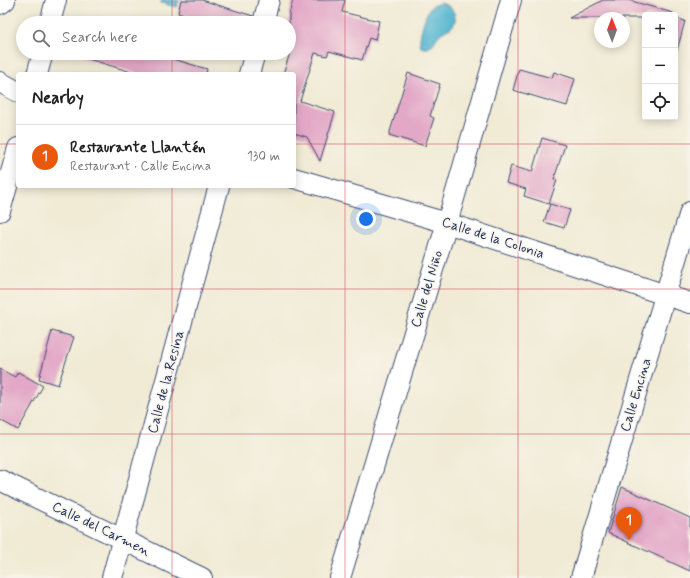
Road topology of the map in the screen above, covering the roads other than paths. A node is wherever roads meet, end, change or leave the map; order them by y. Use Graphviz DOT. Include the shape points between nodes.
graph roads {
  1 [pos="4,0"];
  2 [pos="56,0"];
  3 [pos="269,0"];
  4 [pos="511,0"];
  5 [pos="0,3"];
  6 [pos="52,16"];
  7 [pos="265,16"];
  8 [pos="41,60"];
  9 [pos="253,60"];
  10 [pos="38,72"];
  11 [pos="250,72"];
  12 [pos="0,82"];
  13 [pos="16,91"];
  14 [pos="16,155"];
  15 [pos="296,179"];
  16 [pos="218,188"];
  17 [pos="0,211"];
  18 [pos="690,212"];
  19 [pos="447,223"];
  20 [pos="667,295"];
  21 [pos="690,303"];
  22 [pos="0,480"];
  23 [pos="123,539"];
  24 [pos="112,578"];
  25 [pos="202,578"];
  26 [pos="340,578"];
  27 [pos="581,578"];
  1 -- 5 [label="street"];
  2 -- 6 [label="street"];
  3 -- 7 [label="street"];
  4 -- 19 [label="street, Calle del Niño"];
  8 -- 10 [label="street"];
  9 -- 11 [label="street"];
  12 -- 13 [label="street"];
  14 -- 17 [label="street"];
  15 -- 19 [label="street, Calle de la Colonia"];
  16 -- 23 [label="street, Calle de la Resina"];
  18 -- 20 [label="street, Calle Encina"];
  19 -- 20 [label="street, Calle de la Colonia"];
  19 -- 26 [label="street, Calle del Niño"];
  20 -- 21 [label="street, Calle de la Colonia"];
  20 -- 27 [label="street, Calle Encina"];
  22 -- 23 [label="street, Calle del Carmen"];
  23 -- 24 [label="street, Calle de la Resina"];
  23 -- 25 [label="street, Calle del Carmen"];
}
